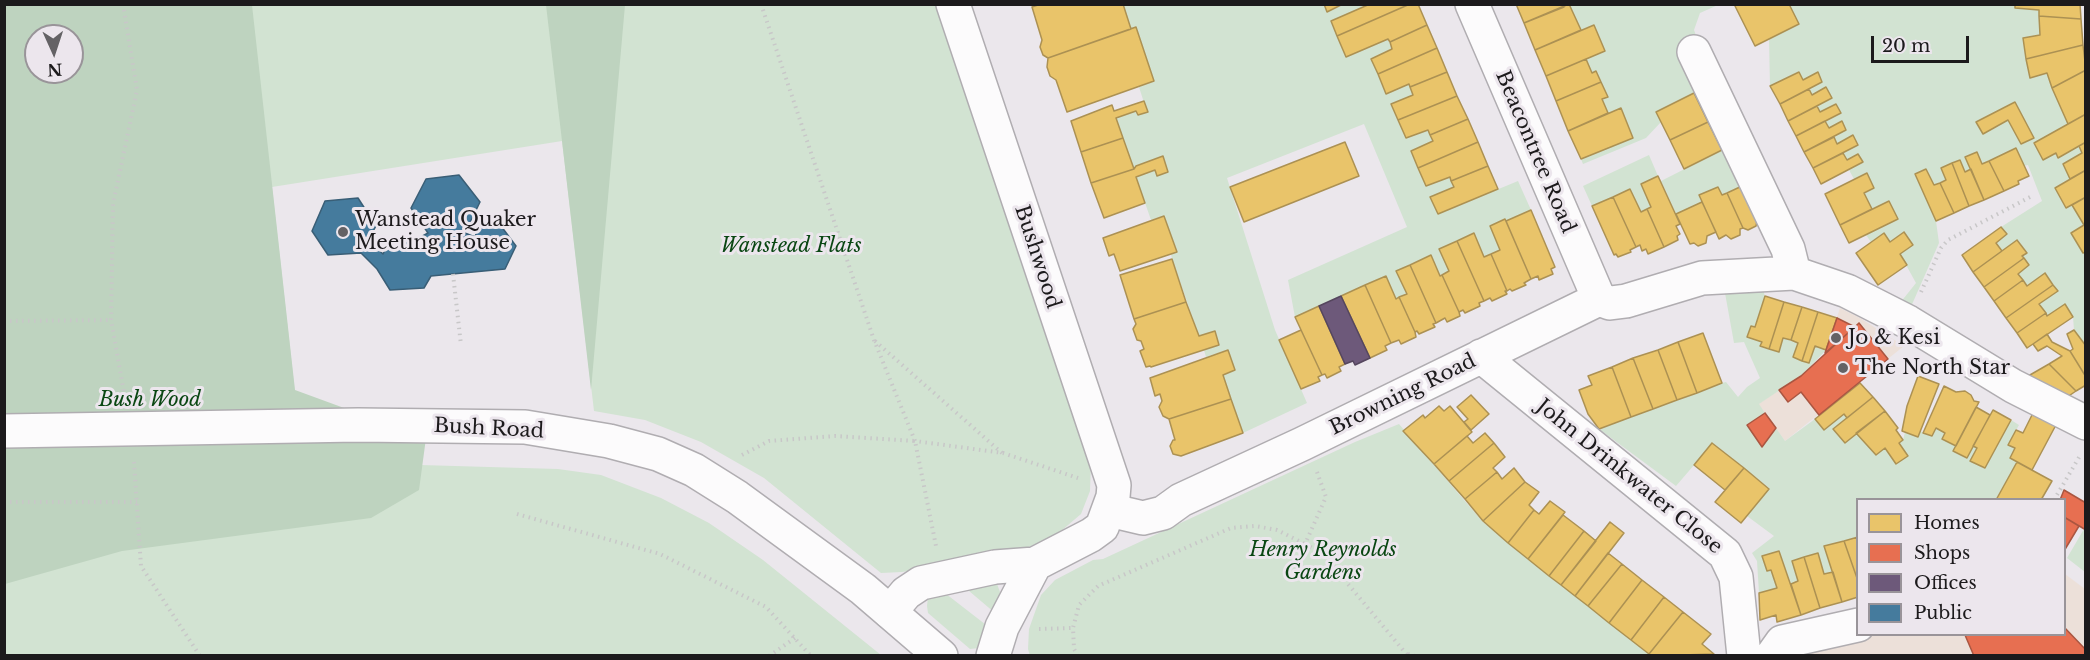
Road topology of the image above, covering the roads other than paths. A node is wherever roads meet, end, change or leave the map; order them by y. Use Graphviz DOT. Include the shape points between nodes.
graph roads {
  1 [pos="953,4"];
  2 [pos="1472,4"];
  3 [pos="1694,52"];
  4 [pos="1794,273"];
  5 [pos="1599,299"];
  6 [pos="1481,356"];
  7 [pos="2085,423"];
  8 [pos="4,431"];
  9 [pos="1111,497"];
  10 [pos="1035,564"];
  11 [pos="890,612"];
  12 [pos="1856,625"];
  13 [pos="941,656"];
  14 [pos="993,656"];
  15 [pos="1744,656"];
  16 [pos="1772,656"];
  1 -- 9 [label="street, Bushwood"];
  2 -- 5 [label="street, Beacontree Road"];
  3 -- 4 [label="street" via="1788,249"];
  4 -- 5 [label="street, Browning Road" via="1702,278 1626,301 1610,303"];
  4 -- 7 [label="street, Browning Road" via="1847,291 1908,322 2013,386"];
  5 -- 6 [label="street, Browning Road"];
  6 -- 9 [label="street, Browning Road" via="1181,500 1162,513 1143,518"];
  6 -- 15 [label="street, John Drinkwater Close" via="1725,554 1737,577"];
  8 -- 11 [label="street, Bush Road" via="358,425 491,427 525,428 609,441 658,454 694,470 747,504"];
  9 -- 10 [label="street" via="1102,527"];
  10 -- 11 [label="street" via="995,567 921,583"];
  10 -- 14 [label="street" via="1002,627"];
  11 -- 13 [label="street, Bush Road"];
  12 -- 16 [label="street" via="1782,642"];
}
